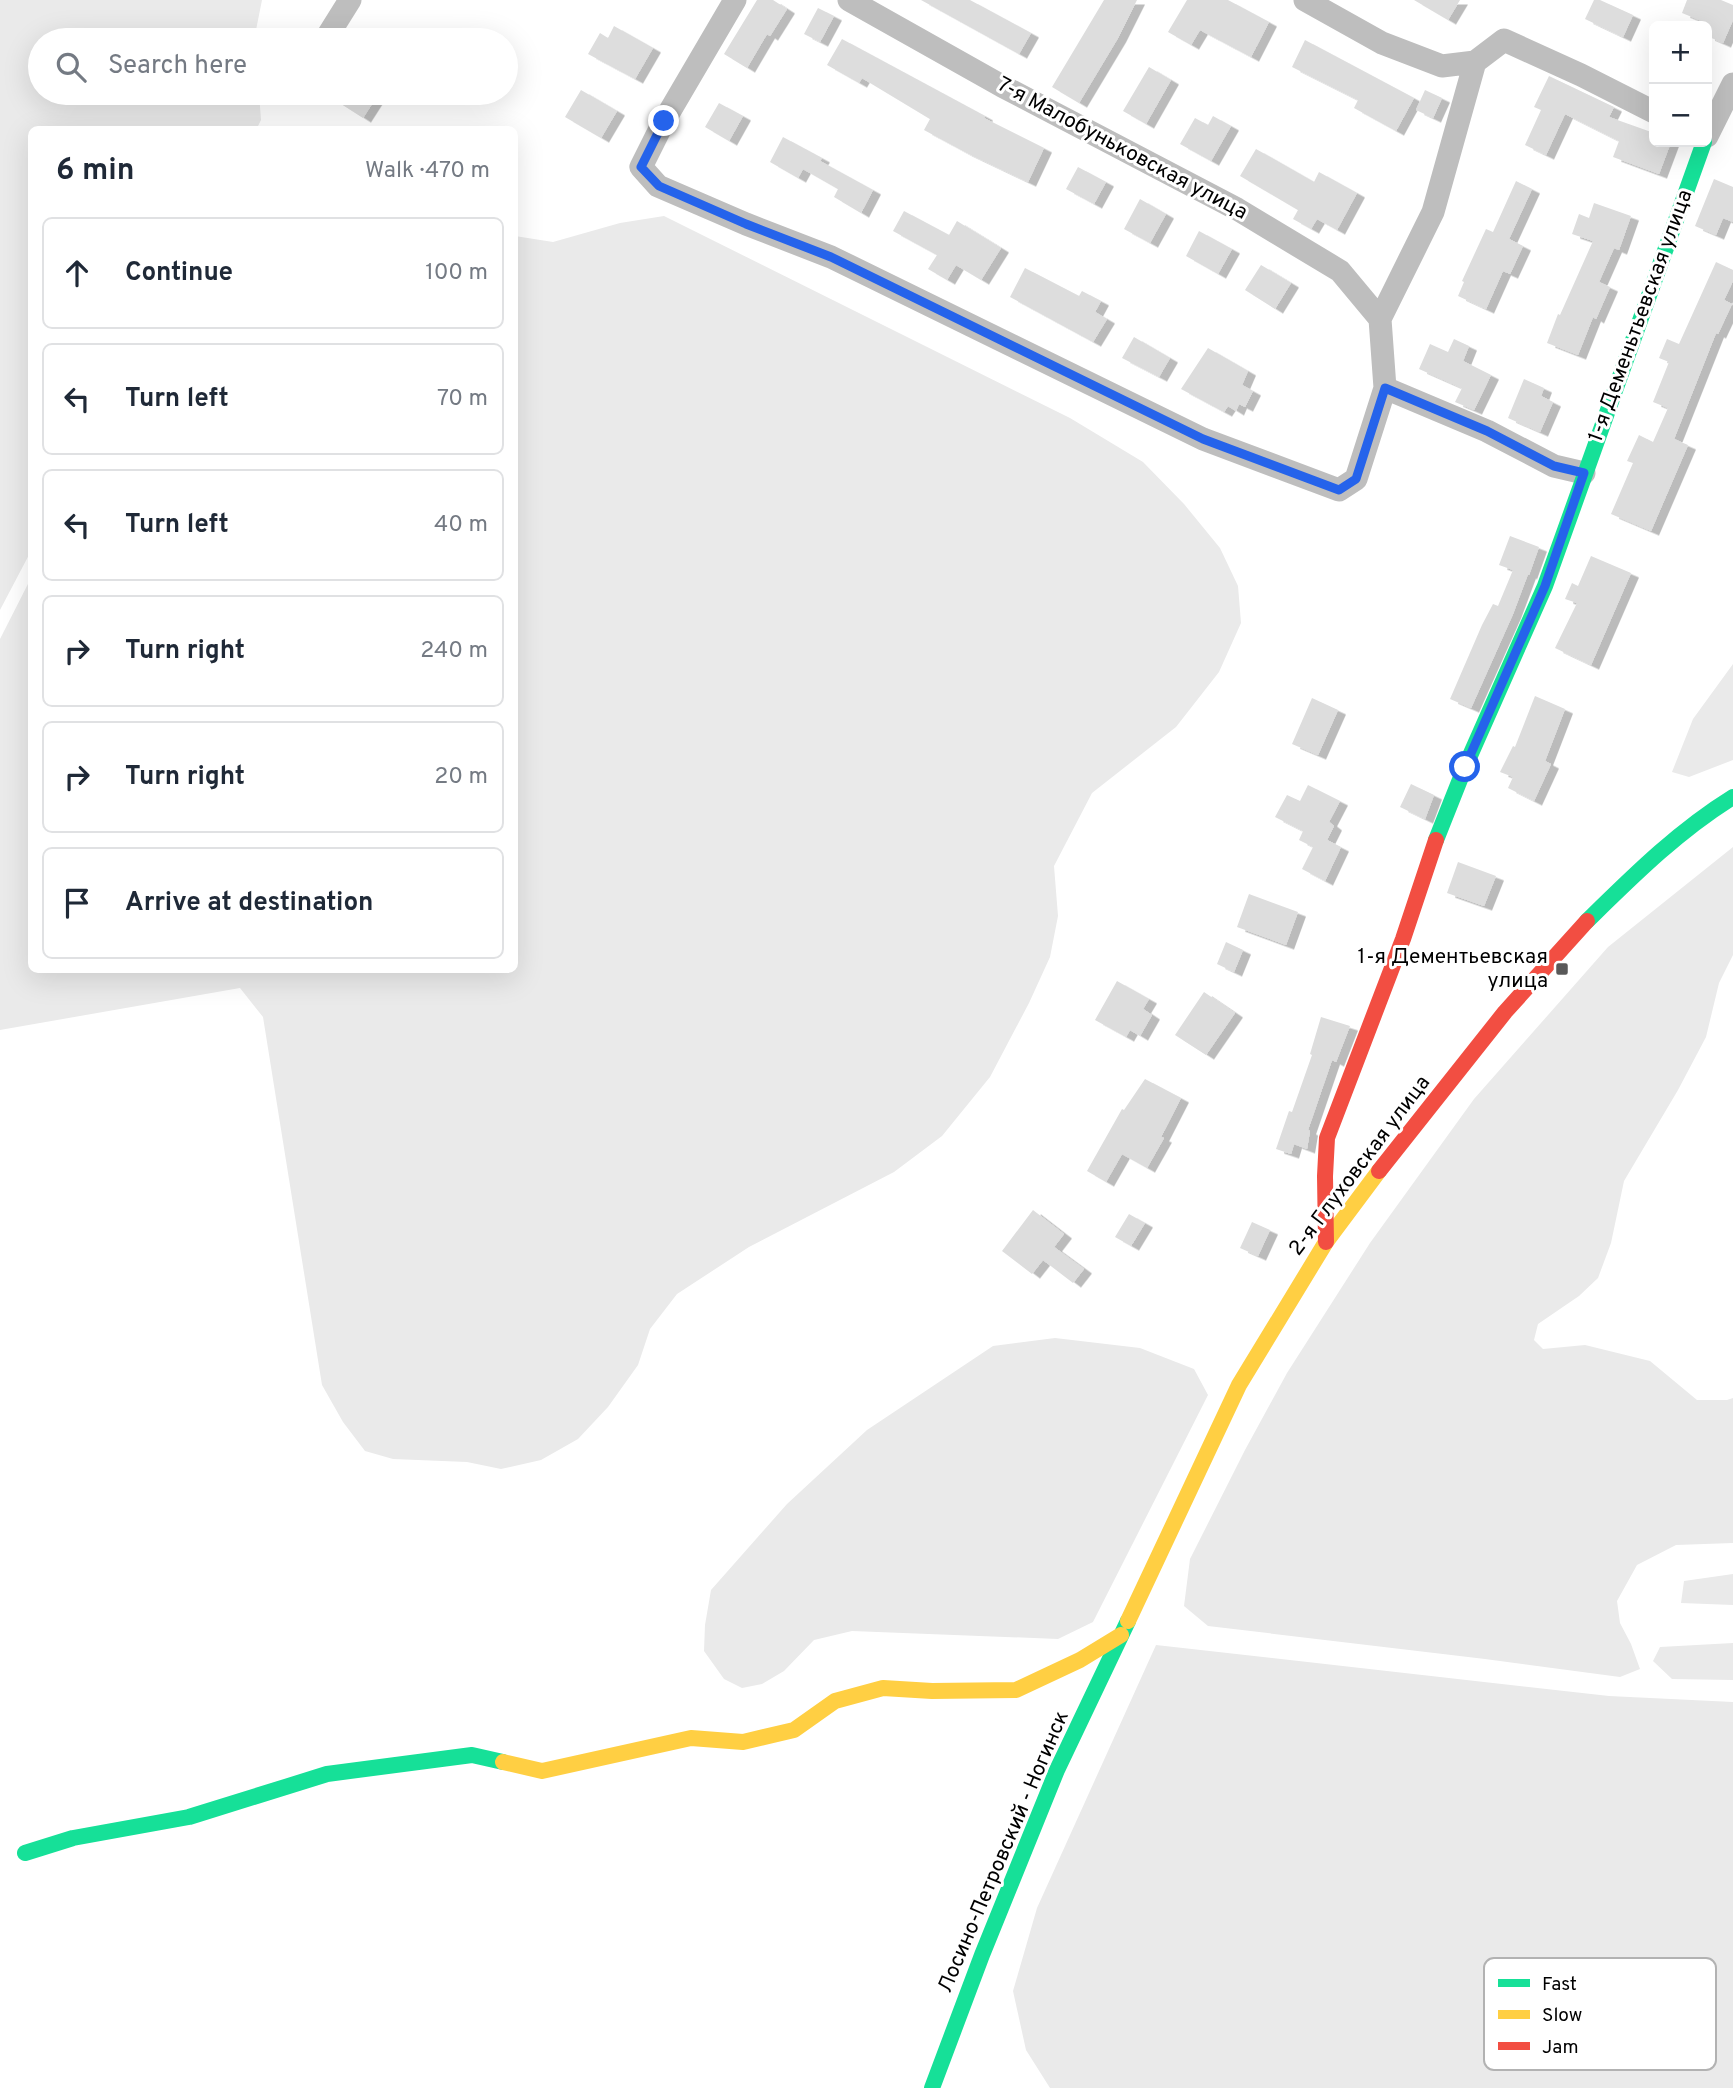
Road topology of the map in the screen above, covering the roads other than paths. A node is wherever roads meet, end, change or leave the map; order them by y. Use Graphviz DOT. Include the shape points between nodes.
graph roads {
  1 [pos="349,0"];
  2 [pos="735,0"];
  3 [pos="849,0"];
  4 [pos="1305,0"];
  5 [pos="332,28"];
  6 [pos="1475,62"];
  7 [pos="1733,84"];
  8 [pos="1649,109"];
  9 [pos="1712,126"];
  10 [pos="1702,147"];
  11 [pos="1380,319"];
  12 [pos="1385,388"];
  13 [pos="1584,473"];
  14 [pos="1733,797"];
  15 [pos="1326,1242"];
  16 [pos="1121,1635"];
  17 [pos="25,1853"];
  18 [pos="932,2088"];
  1 -- 5 [label="street"];
  2 -- 12 [label="street" via="641,167 659,186 831,257 1203,439 1339,490 1356,479"];
  3 -- 11 [label="street, 7-я Малобуньковская улица" via="1249,216 1340,271"];
  4 -- 6 [label="street" via="1382,44 1442,66"];
  6 -- 8 [label="street" via="1504,40"];
  6 -- 11 [label="street" via="1433,212"];
  7 -- 9 [label="street"];
  10 -- 13 [label="main road, 1-я Деменьтьевская улица"];
  11 -- 12 [label="street"];
  12 -- 13 [label="street" via="1487,431 1554,466"];
  13 -- 15 [label="main road, 1-я Деменьтьевская улица" via="1545,586 1430,856 1328,1138"];
  14 -- 15 [label="main road, 2-я Глуховская улица" via="1651,858 1573,935 1414,1126"];
  15 -- 16 [label="main road, 2-я Глуховская улица" via="1240,1385"];
  16 -- 17 [label="main road" via="1016,1690 883,1688 835,1701 794,1730 743,1742 691,1738 542,1771 472,1755 327,1774 189,1817 73,1838"];
  16 -- 18 [label="main road, Лосино-Петровский - Ногинск" via="1057,1770"];
}
